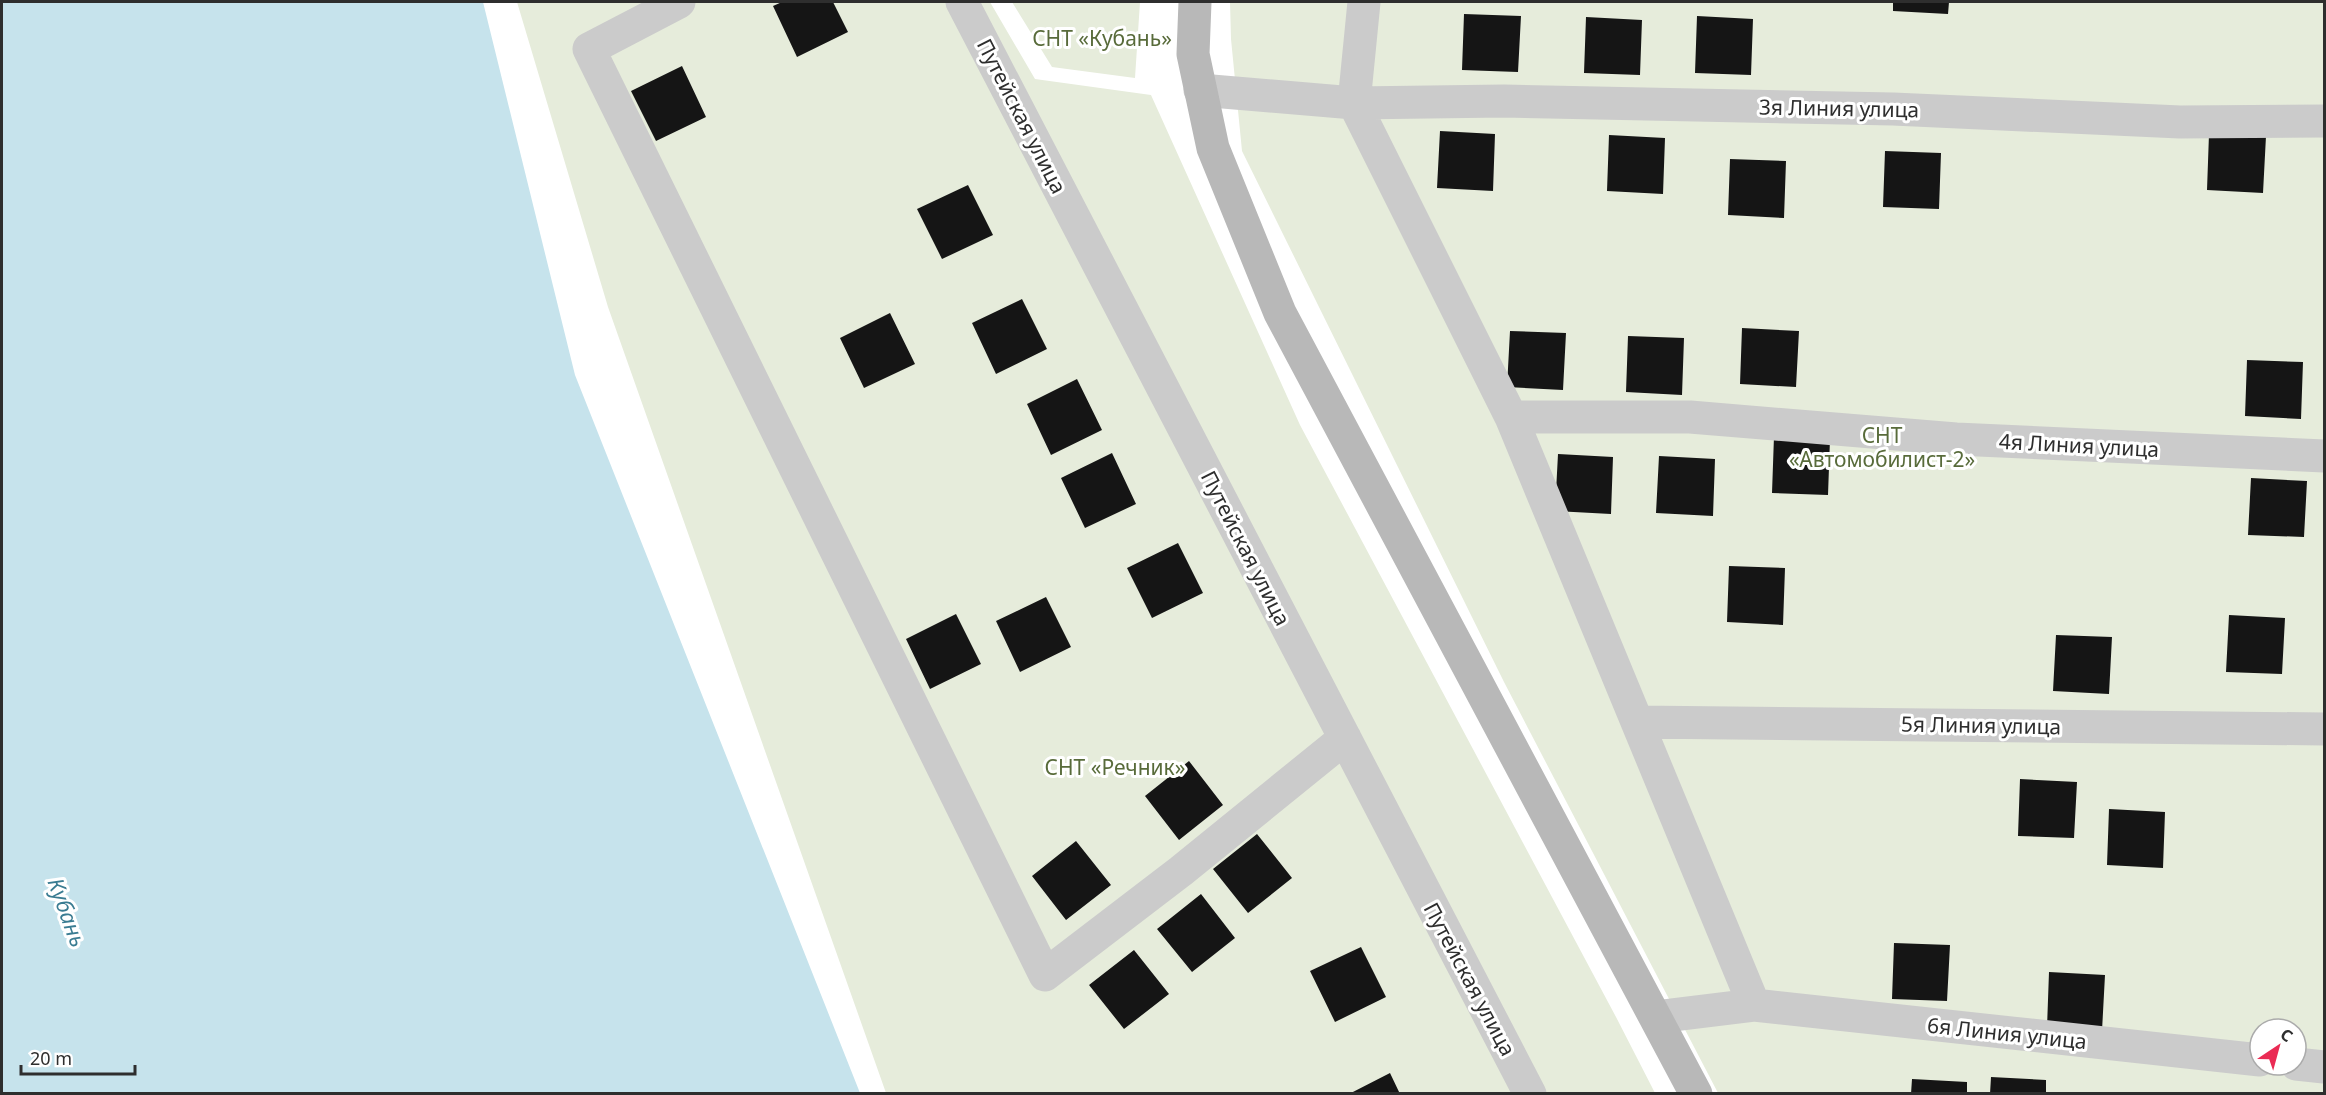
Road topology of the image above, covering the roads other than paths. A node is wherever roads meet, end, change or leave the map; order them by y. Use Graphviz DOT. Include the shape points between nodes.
graph roads {
  1 [pos="679,2"];
  2 [pos="963,2"];
  3 [pos="1195,2"];
  4 [pos="1364,2"];
  5 [pos="1200,90"];
  6 [pos="1354,103"];
  7 [pos="2325,121"];
  8 [pos="1511,417"];
  9 [pos="2325,456"];
  10 [pos="1637,722"];
  11 [pos="2325,729"];
  12 [pos="1345,738"];
  13 [pos="1754,1005"];
  14 [pos="1656,1017"];
  15 [pos="2248,1059"];
  16 [pos="2308,1065"];
  17 [pos="2325,1067"];
  18 [pos="1524,1091"];
  19 [pos="1696,1094"];
  1 -- 12 [label="street" via="589,49 1045,975"];
  2 -- 12 [label="street, Путейская улица"];
  3 -- 5 [label="street" via="1193,54"];
  4 -- 6 [label="street"];
  5 -- 6 [label="street, 3я Линия улица"];
  5 -- 14 [label="street" via="1212,148 1280,313"];
  6 -- 7 [label="street, 3я Линия улица" via="1503,101 1893,109 2180,122"];
  6 -- 8 [label="street"];
  8 -- 9 [label="street, 4я Линия улица" via="1690,417 1956,439"];
  8 -- 10 [label="street"];
  10 -- 11 [label="street, 5я Линия улица"];
  10 -- 13 [label="street"];
  12 -- 18 [label="street, Путейская улица"];
  13 -- 14 [label="street, 6я Линия улица"];
  13 -- 15 [label="street, 6я Линия улица"];
  14 -- 19 [label="street"];
  16 -- 17 [label="street"];
}
